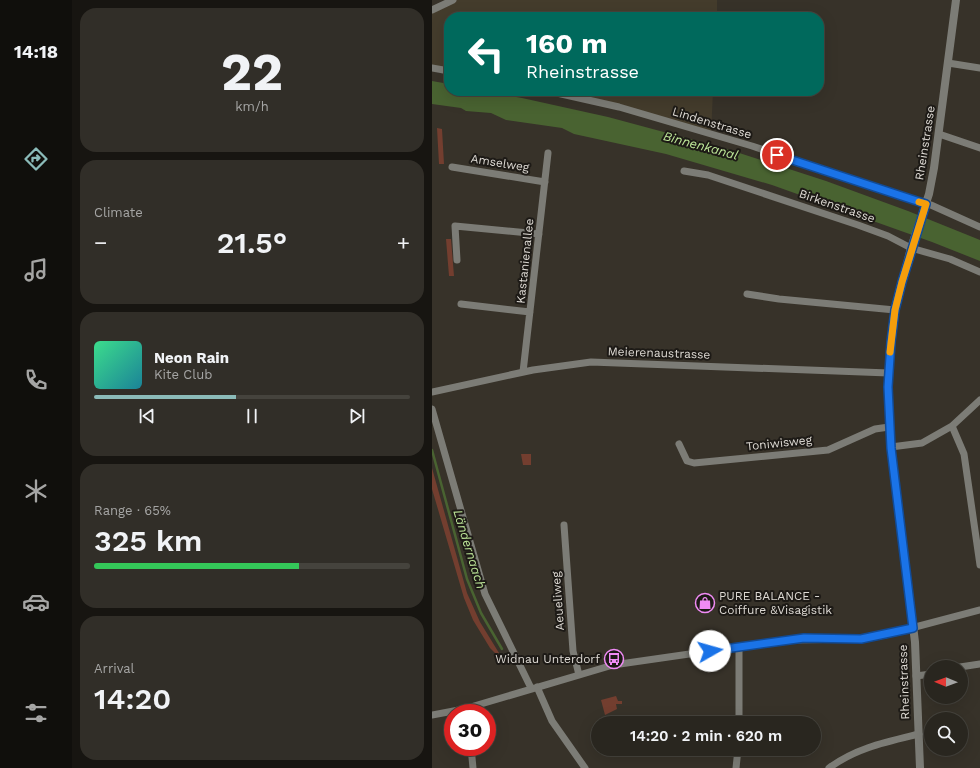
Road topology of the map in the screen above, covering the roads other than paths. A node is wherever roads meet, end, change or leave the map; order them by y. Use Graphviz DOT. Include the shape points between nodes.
graph roads {
  1 [pos="453,0"];
  2 [pos="956,0"];
  3 [pos="432,10"];
  4 [pos="948,63"];
  5 [pos="432,68"];
  6 [pos="980,68"];
  7 [pos="444,69"];
  8 [pos="570,96"];
  9 [pos="939,134"];
  10 [pos="980,148"];
  11 [pos="548,153"];
  12 [pos="452,167"];
  13 [pos="684,171"];
  14 [pos="545,182"];
  15 [pos="925,207"];
  16 [pos="980,227"];
  17 [pos="539,234"];
  18 [pos="912,245"];
  19 [pos="457,260"];
  20 [pos="980,272"];
  21 [pos="747,294"];
  22 [pos="461,304"];
  23 [pos="895,310"];
  24 [pos="530,312"];
  25 [pos="523,372"];
  26 [pos="889,373"];
  27 [pos="432,392"];
  28 [pos="980,400"];
  29 [pos="432,409"];
  30 [pos="889,426"];
  31 [pos="952,426"];
  32 [pos="679,444"];
  33 [pos="891,448"];
  34 [pos="564,525"];
  35 [pos="980,565"];
  36 [pos="980,610"];
  37 [pos="913,628"];
  38 [pos="739,647"];
  39 [pos="980,664"];
  40 [pos="968,666"];
  41 [pos="579,675"];
  42 [pos="924,675"];
  43 [pos="916,676"];
  44 [pos="534,688"];
  45 [pos="486,704"];
  46 [pos="444,714"];
  47 [pos="432,715"];
  48 [pos="739,716"];
  49 [pos="918,734"];
  50 [pos="472,756"];
  51 [pos="737,756"];
  52 [pos="473,768"];
  53 [pos="585,768"];
  54 [pos="736,768"];
  55 [pos="829,768"];
  56 [pos="920,768"];
  1 -- 3 [label="street"];
  2 -- 4 [label="street, Rheinstrasse"];
  4 -- 6 [label="street"];
  4 -- 9 [label="street, Rheinstrasse"];
  5 -- 7 [label="street"];
  8 -- 15 [label="street, Lindenstrasse" via="676,123"];
  9 -- 10 [label="street"];
  9 -- 15 [label="street, Rheinstrasse"];
  11 -- 14 [label="street, Kastanienallee"];
  12 -- 14 [label="street, Amselweg"];
  13 -- 18 [label="street, Birkenstrasse" via="708,175"];
  14 -- 17 [label="street, Kastanienallee"];
  15 -- 16 [label="street, Lindenstrasse"];
  15 -- 18 [label="street, Rheinstrasse"];
  17 -- 19 [label="street" via="455,226"];
  17 -- 24 [label="street, Kastanienallee"];
  18 -- 20 [label="street, Birkenstrasse"];
  18 -- 23 [label="street, Rheinstrasse"];
  21 -- 23 [label="street"];
  22 -- 24 [label="street"];
  23 -- 26 [label="street, Rheinstrasse"];
  24 -- 25 [label="street, Kastanienallee"];
  25 -- 26 [label="street, Meierenaustrasse" via="591,362"];
  25 -- 27 [label="street, Meierenaustrasse"];
  26 -- 30 [label="street, Rheinstrasse"];
  28 -- 31 [label="street"];
  29 -- 44 [label="street" via="485,594"];
  30 -- 32 [label="street, Toniwisweg" via="875,429 828,450 694,463 687,461"];
  30 -- 33 [label="street, Rheinstrasse"];
  31 -- 33 [label="street" via="922,443"];
  31 -- 35 [label="street" via="964,454"];
  33 -- 37 [label="street, Rheinstrasse"];
  34 -- 41 [label="street, Aeueliweg" via="573,651"];
  36 -- 37 [label="street"];
  37 -- 38 [label="street" via="861,639 804,638"];
  37 -- 43 [label="street, Rheinstrasse"];
  38 -- 41 [label="street" via="613,665"];
  38 -- 48 [label="street"];
  39 -- 40 [label="street"];
  41 -- 44 [label="street"];
  42 -- 43 [label="street"];
  43 -- 49 [label="street, Rheinstrasse"];
  44 -- 45 [label="street"];
  44 -- 53 [label="street" via="552,721"];
  46 -- 47 [label="street"];
  49 -- 55 [label="street" via="872,745"];
  49 -- 56 [label="street, Rheinstrasse"];
  50 -- 52 [label="street"];
  51 -- 54 [label="street"];
}
